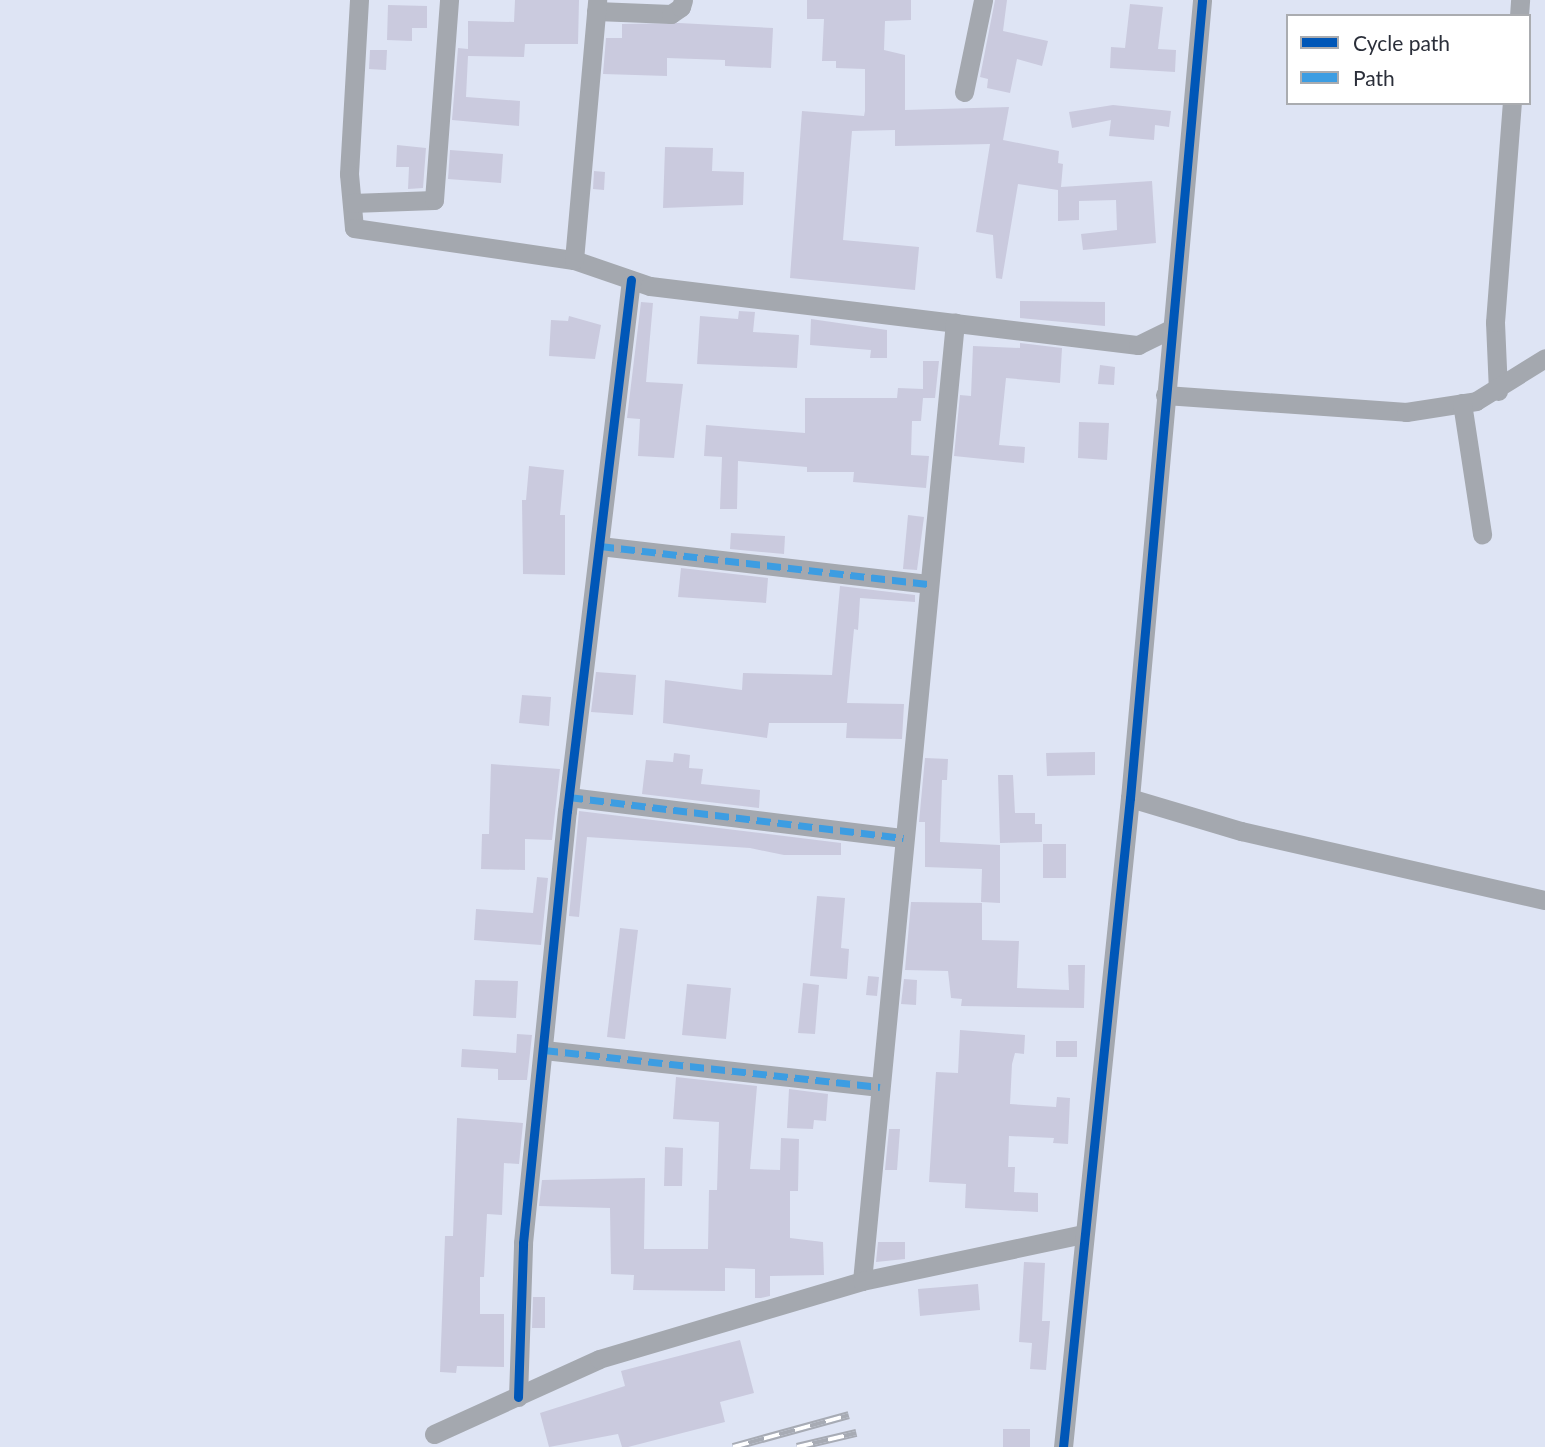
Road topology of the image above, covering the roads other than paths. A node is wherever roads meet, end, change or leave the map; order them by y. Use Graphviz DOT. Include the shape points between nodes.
graph roads {
  1 [pos="359,0"];
  2 [pos="449,0"];
  3 [pos="682,0"];
  4 [pos="983,0"];
  5 [pos="1202,0"];
  6 [pos="597,5"];
  7 [pos="964,92"];
  8 [pos="1512,105"];
  9 [pos="352,203"];
  10 [pos="574,260"];
  11 [pos="631,280"];
  12 [pos="954,323"];
  13 [pos="1171,329"];
  14 [pos="1545,358"];
  15 [pos="1498,391"];
  16 [pos="1165,395"];
  17 [pos="1462,403"];
  18 [pos="1482,534"];
  19 [pos="600,546"];
  20 [pos="928,584"];
  21 [pos="569,797"];
  22 [pos="1130,798"];
  23 [pos="903,838"];
  24 [pos="1545,900"];
  25 [pos="544,1050"];
  26 [pos="880,1087"];
  27 [pos="1083,1234"];
  28 [pos="862,1281"];
  29 [pos="518,1397"];
  30 [pos="434,1434"];
  31 [pos="1063,1447"];
  1 -- 9 [label="street" via="349,174"];
  2 -- 9 [label="street" via="434,200"];
  3 -- 6 [label="street" via="681,7 671,14"];
  4 -- 7 [label="street"];
  5 -- 13 [label="street"];
  6 -- 10 [label="street"];
  8 -- 15 [label="street" via="1495,322"];
  9 -- 10 [label="street" via="354,228"];
  10 -- 11 [label="street"];
  11 -- 12 [label="street"];
  11 -- 19 [label="street"];
  12 -- 13 [label="street" via="1138,345"];
  12 -- 20 [label="street"];
  13 -- 16 [label="street"];
  14 -- 15 [label="street"];
  15 -- 17 [label="street"];
  16 -- 17 [label="street" via="1406,412"];
  16 -- 22 [label="street"];
  17 -- 18 [label="street"];
  19 -- 20 [label="street"];
  19 -- 21 [label="street"];
  20 -- 23 [label="street"];
  21 -- 23 [label="street"];
  21 -- 25 [label="street"];
  22 -- 24 [label="street" via="1241,831"];
  22 -- 27 [label="street"];
  23 -- 26 [label="street"];
  25 -- 26 [label="street"];
  25 -- 29 [label="street" via="523,1243"];
  26 -- 28 [label="street"];
  27 -- 28 [label="street"];
  27 -- 31 [label="street"];
  28 -- 29 [label="street" via="599,1359"];
  29 -- 30 [label="street"];
}
